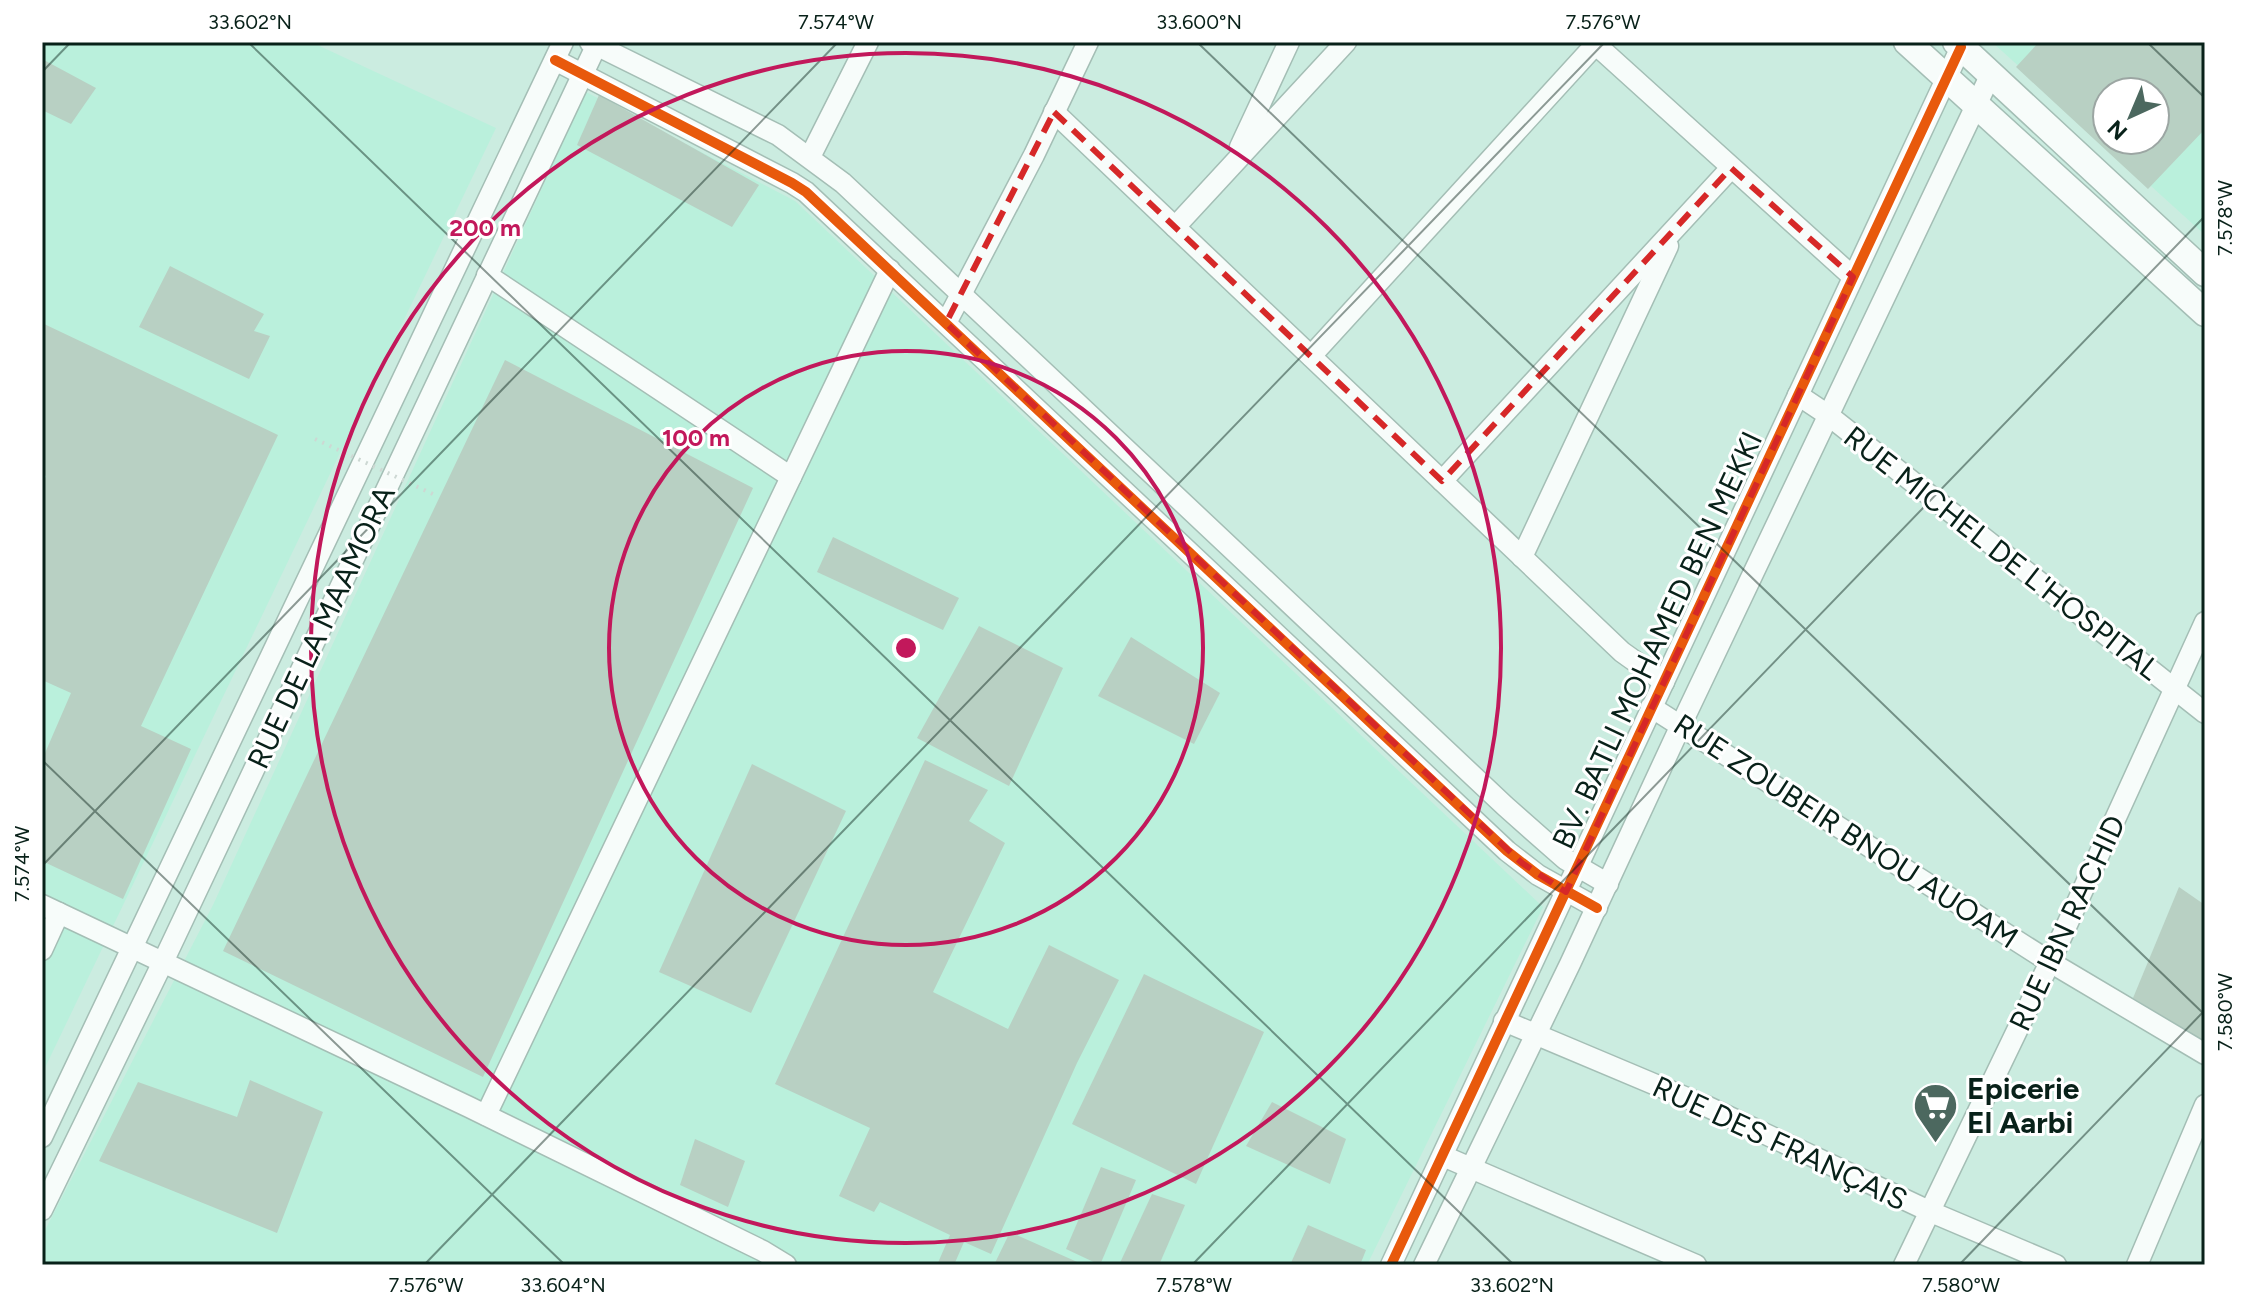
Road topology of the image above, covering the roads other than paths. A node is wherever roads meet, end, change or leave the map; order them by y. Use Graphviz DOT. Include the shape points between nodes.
graph roads {
  1 [pos="868,42"];
  2 [pos="1088,42"];
  3 [pos="1289,42"];
  4 [pos="1346,42"];
  5 [pos="1907,42"];
  6 [pos="595,43"];
  7 [pos="1594,43"];
  8 [pos="1958,44"];
  9 [pos="559,51"];
  10 [pos="582,74"];
  11 [pos="1991,74"];
  12 [pos="1946,77"];
  13 [pos="1976,104"];
  14 [pos="1054,112"];
  15 [pos="810,157"];
  16 [pos="1231,167"];
  17 [pos="1731,168"];
  18 [pos="1175,227"];
  19 [pos="1676,227"];
  20 [pos="890,270"];
  21 [pos="2205,273"];
  22 [pos="487,275"];
  23 [pos="1853,277"];
  24 [pos="961,294"];
  25 [pos="2205,313"];
  26 [pos="946,323"];
  27 [pos="1311,356"];
  28 [pos="1798,395"];
  29 [pos="1828,415"];
  30 [pos="791,477"];
  31 [pos="1442,481"];
  32 [pos="1522,557"];
  33 [pos="1717,566"];
  34 [pos="1750,580"];
  35 [pos="2205,622"];
  36 [pos="268,663"];
  37 [pos="297,676"];
  38 [pos="1664,682"];
  39 [pos="2175,690"];
  40 [pos="1651,707"];
  41 [pos="2205,713"];
  42 [pos="1681,725"];
  43 [pos="1578,867"];
  44 [pos="1608,884"];
  45 [pos="1566,892"];
  46 [pos="1597,908"];
  47 [pos="51,909"];
  48 [pos="134,948"];
  49 [pos="42,950"];
  50 [pos="163,962"];
  51 [pos="2050,962"];
  52 [pos="1504,1021"];
  53 [pos="1536,1035"];
  54 [pos="2205,1054"];
  55 [pos="2205,1105"];
  56 [pos="486,1115"];
  57 [pos="42,1137"];
  58 [pos="1443,1156"];
  59 [pos="1470,1168"];
  60 [pos="42,1210"];
  61 [pos="1931,1212"];
  62 [pos="786,1265"];
  63 [pos="1391,1265"];
  64 [pos="1424,1265"];
  65 [pos="1696,1265"];
  66 [pos="1904,1265"];
  67 [pos="2056,1265"];
  68 [pos="2137,1265"];
  1 -- 15 [label="street"];
  2 -- 14 [label="street"];
  3 -- 16 [label="street"];
  4 -- 16 [label="street"];
  5 -- 12 [label="main road"];
  6 -- 10 [label="street, RUE DE LA MAAMORA"];
  6 -- 15 [label="street" via="778,135"];
  7 -- 17 [label="street"];
  7 -- 27 [label="street"];
  8 -- 11 [label="main road"];
  8 -- 12 [label="street, BV. BATLI MOHAMED BEN MEKKI"];
  9 -- 10 [label="street"];
  9 -- 36 [label="street, RUE DE LA MAAMORA"];
  10 -- 20 [label="street" via="792,183"];
  10 -- 22 [label="street, RUE DE LA MAAMORA"];
  11 -- 13 [label="street, BV. BATLI MOHAMED BEN MEKKI"];
  11 -- 21 [label="main road"];
  12 -- 13 [label="main road"];
  12 -- 23 [label="street, BV. BATLI MOHAMED BEN MEKKI"];
  13 -- 25 [label="main road"];
  13 -- 29 [label="street, BV. BATLI MOHAMED BEN MEKKI"];
  14 -- 18 [label="street"];
  14 -- 24 [label="street"];
  15 -- 24 [label="street"];
  16 -- 18 [label="street"];
  17 -- 19 [label="street"];
  17 -- 23 [label="street"];
  18 -- 27 [label="street"];
  19 -- 31 [label="street"];
  19 -- 32 [label="street"];
  20 -- 26 [label="street"];
  20 -- 30 [label="street"];
  22 -- 30 [label="street"];
  22 -- 37 [label="street, RUE DE LA MAAMORA"];
  23 -- 28 [label="street, BV. BATLI MOHAMED BEN MEKKI"];
  24 -- 26 [label="street"];
  24 -- 43 [label="street" via="1505,806"];
  26 -- 45 [label="street" via="1507,851"];
  27 -- 31 [label="street"];
  28 -- 29 [label="street, RUE MICHEL DE L'HOSPITAL"];
  28 -- 33 [label="street, BV. BATLI MOHAMED BEN MEKKI"];
  29 -- 34 [label="street, BV. BATLI MOHAMED BEN MEKKI"];
  29 -- 39 [label="street, RUE MICHEL DE L'HOSPITAL"];
  30 -- 56 [label="street"];
  31 -- 32 [label="street"];
  32 -- 38 [label="street" via="1622,652"];
  33 -- 34 [label="street"];
  33 -- 38 [label="street, BV. BATLI MOHAMED BEN MEKKI"];
  34 -- 42 [label="street, BV. BATLI MOHAMED BEN MEKKI"];
  35 -- 39 [label="street, RUE IBN RACHID"];
  36 -- 37 [label="street"];
  36 -- 48 [label="street, RUE DE LA MAAMORA"];
  37 -- 50 [label="street, RUE DE LA MAAMORA"];
  38 -- 40 [label="street, BV. BATLI MOHAMED BEN MEKKI"];
  39 -- 41 [label="street, RUE MICHEL DE L'HOSPITAL"];
  39 -- 51 [label="street, RUE IBN RACHID"];
  40 -- 42 [label="street, RUE ZOUBEIR BNOU AUOAM"];
  40 -- 43 [label="street, BV. BATLI MOHAMED BEN MEKKI"];
  42 -- 44 [label="street, BV. BATLI MOHAMED BEN MEKKI"];
  42 -- 51 [label="street, RUE ZOUBEIR BNOU AUOAM"];
  43 -- 44 [label="street"];
  43 -- 45 [label="street, BV. BATLI MOHAMED BEN MEKKI"];
  44 -- 46 [label="street, BV. BATLI MOHAMED BEN MEKKI"];
  45 -- 46 [label="street"];
  45 -- 52 [label="street, BV. BATLI MOHAMED BEN MEKKI"];
  46 -- 53 [label="street, BV. BATLI MOHAMED BEN MEKKI"];
  47 -- 48 [label="street"];
  47 -- 49 [label="street"];
  48 -- 50 [label="street"];
  48 -- 57 [label="street, RUE DE LA MAAMORA"];
  50 -- 56 [label="street"];
  50 -- 60 [label="street, RUE DE LA MAAMORA"];
  51 -- 54 [label="street, RUE ZOUBEIR BNOU AUOAM"];
  51 -- 61 [label="street, RUE IBN RACHID"];
  52 -- 53 [label="street, RUE DES FRANÇAIS"];
  52 -- 58 [label="street, BV. BATLI MOHAMED BEN MEKKI"];
  53 -- 59 [label="street, BV. BATLI MOHAMED BEN MEKKI"];
  53 -- 61 [label="street, RUE DES FRANÇAIS" via="1706,1106"];
  55 -- 68 [label="street"];
  56 -- 62 [label="street"];
  58 -- 59 [label="street"];
  58 -- 63 [label="street, BV. BATLI MOHAMED BEN MEKKI"];
  59 -- 64 [label="street, BV. BATLI MOHAMED BEN MEKKI"];
  59 -- 65 [label="street"];
  61 -- 66 [label="street, RUE IBN RACHID"];
  61 -- 67 [label="street, RUE DES FRANÇAIS"];
}
